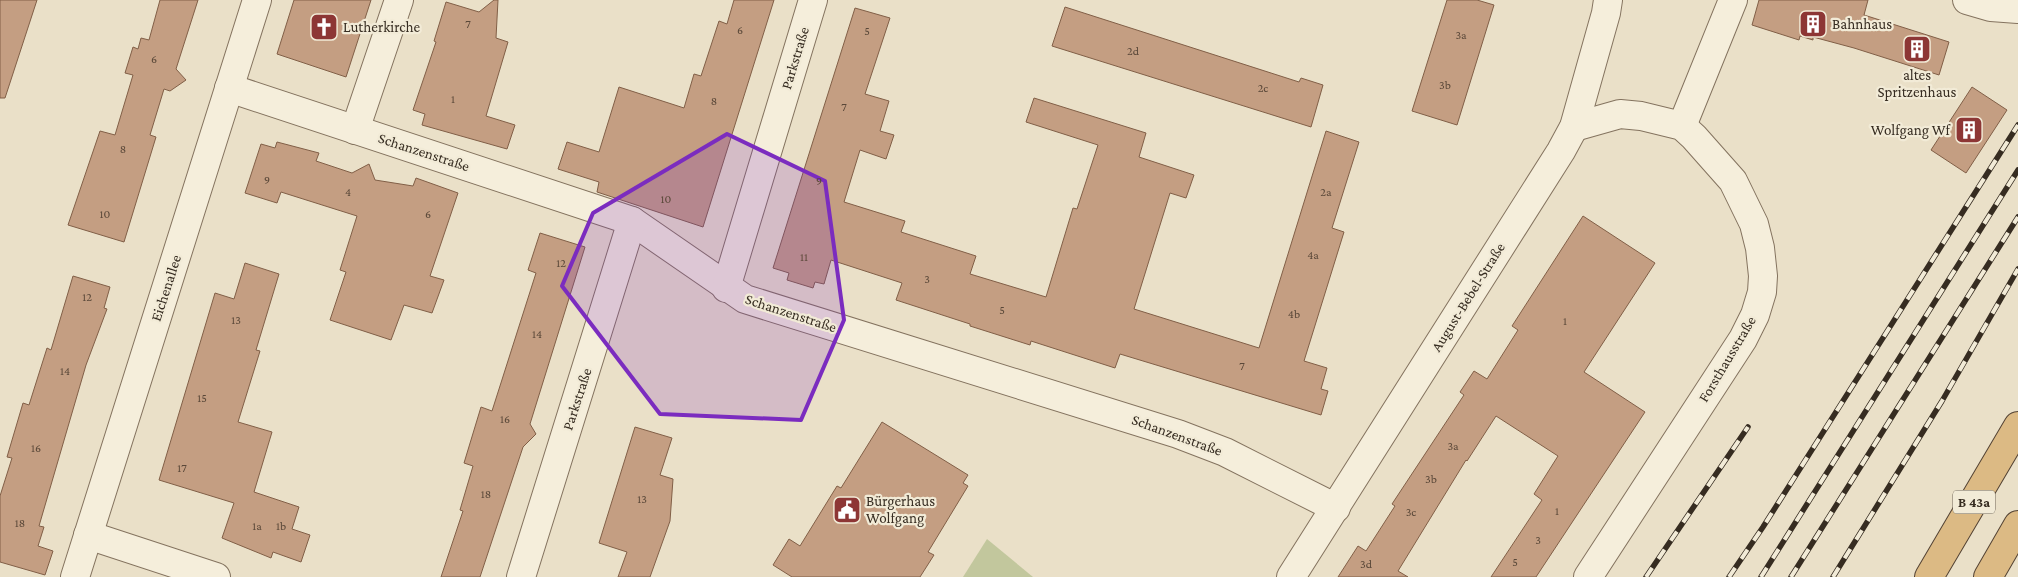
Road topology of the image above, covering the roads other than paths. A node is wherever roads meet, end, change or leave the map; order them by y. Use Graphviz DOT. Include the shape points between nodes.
graph roads {
  1 [pos="257,0"];
  2 [pos="399,0"];
  3 [pos="813,0"];
  4 [pos="1608,0"];
  5 [pos="1733,0"];
  6 [pos="1967,0"];
  7 [pos="2018,9"];
  8 [pos="229,88"];
  9 [pos="1682,126"];
  10 [pos="1574,127"];
  11 [pos="355,130"];
  12 [pos="632,221"];
  13 [pos="726,288"];
  14 [pos="2018,426"];
  15 [pos="1336,508"];
  16 [pos="2018,526"];
  17 [pos="88,535"];
  18 [pos="76,577"];
  19 [pos="216,577"];
  20 [pos="521,577"];
  21 [pos="1291,577"];
  22 [pos="1588,577"];
  23 [pos="1930,577"];
  24 [pos="1988,577"];
  1 -- 8 [label="street, Eichenallee"];
  2 -- 11 [label="street"];
  3 -- 13 [label="street, Parkstraße"];
  4 -- 10 [label="street, August-Bebel-Straße"];
  5 -- 9 [label="street"];
  6 -- 7 [label="street" via="1991,7"];
  8 -- 11 [label="street, Schanzenstraße"];
  8 -- 17 [label="street, Eichenallee"];
  9 -- 10 [label="street" via="1620,114"];
  9 -- 22 [label="street, Forsthausstraße" via="1733,181 1746,206 1760,248 1762,292 1743,339"];
  10 -- 15 [label="street, August-Bebel-Straße"];
  11 -- 12 [label="street, Schanzenstraße"];
  12 -- 13 [label="street, Schanzenstraße"];
  12 -- 20 [label="street, Parkstraße"];
  13 -- 15 [label="street, Schanzenstraße" via="744,300 1178,434 1225,452"];
  14 -- 23 [label="highway, B 43a"];
  15 -- 21 [label="street, August-Bebel-Straße"];
  16 -- 24 [label="highway"];
  17 -- 18 [label="street, Eichenallee"];
  17 -- 19 [label="street"];
}
